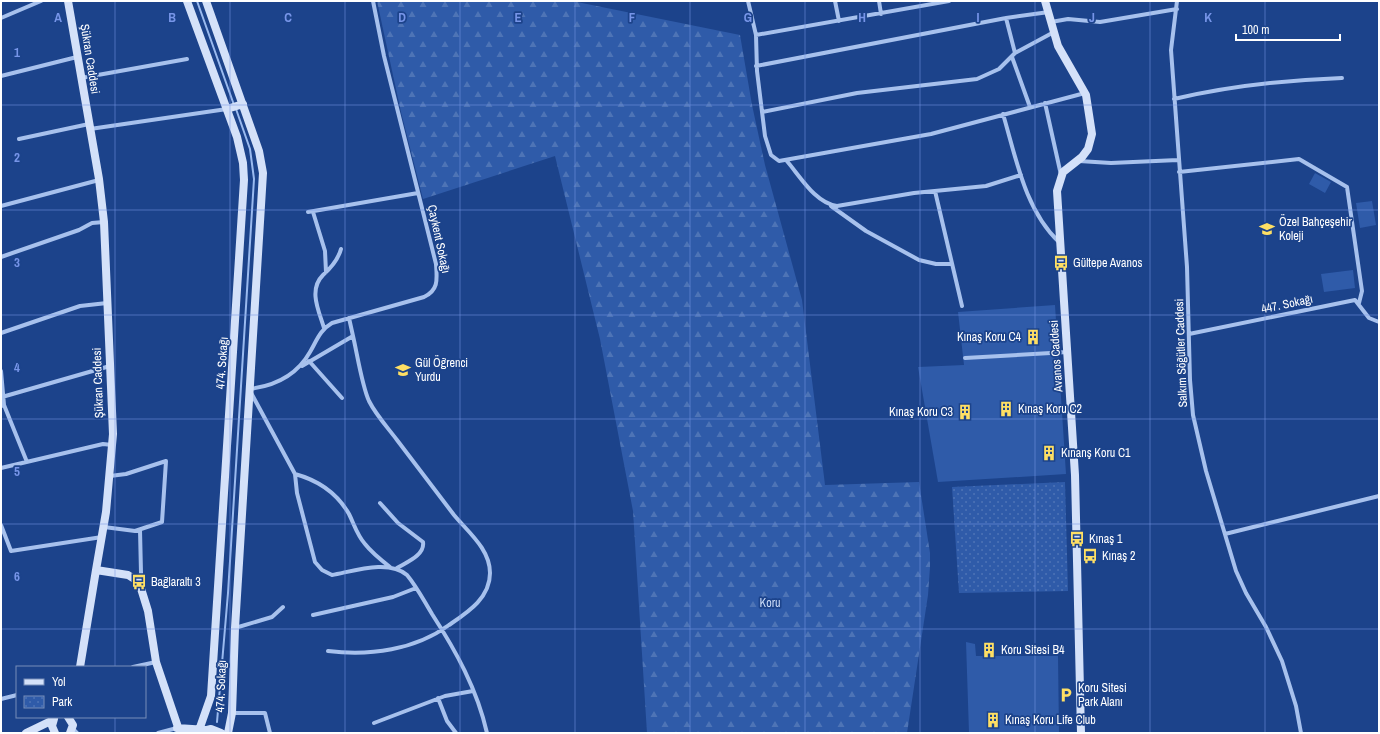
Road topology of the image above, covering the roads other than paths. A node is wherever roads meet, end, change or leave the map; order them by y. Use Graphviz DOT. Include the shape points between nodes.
graph roads {
  1 [pos="41,1"];
  2 [pos="68,1"];
  3 [pos="187,1"];
  4 [pos="206,1"];
  5 [pos="373,1"];
  6 [pos="748,1"];
  7 [pos="835,1"];
  8 [pos="879,1"];
  9 [pos="949,1"];
  10 [pos="1045,1"];
  11 [pos="1177,1"];
  12 [pos="1177,9"];
  13 [pos="1049,12"];
  14 [pos="881,14"];
  15 [pos="1,18"];
  16 [pos="1006,18"];
  17 [pos="839,22"];
  18 [pos="1051,22"];
  19 [pos="1054,32"];
  20 [pos="756,35"];
  21 [pos="1014,55"];
  22 [pos="77,58"];
  23 [pos="187,59"];
  24 [pos="756,66"];
  25 [pos="1,76"];
  26 [pos="81,78"];
  27 [pos="1342,78"];
  28 [pos="1085,93"];
  29 [pos="1174,99"];
  30 [pos="1045,103"];
  31 [pos="241,104"];
  32 [pos="1030,107"];
  33 [pos="229,108"];
  34 [pos="762,112"];
  35 [pos="1003,114"];
  36 [pos="89,126"];
  37 [pos="19,139"];
  38 [pos="786,160"];
  39 [pos="1178,160"];
  40 [pos="1079,161"];
  41 [pos="1179,172"];
  42 [pos="1021,175"];
  43 [pos="1061,176"];
  44 [pos="99,180"];
  45 [pos="935,191"];
  46 [pos="418,192"];
  47 [pos="829,204"];
  48 [pos="1,206"];
  49 [pos="104,222"];
  50 [pos="1060,243"];
  51 [pos="341,249"];
  52 [pos="1,257"];
  53 [pos="952,264"];
  54 [pos="326,272"];
  55 [pos="107,303"];
  56 [pos="1359,303"];
  57 [pos="962,306"];
  58 [pos="349,318"];
  59 [pos="1379,322"];
  60 [pos="324,328"];
  61 [pos="1,334"];
  62 [pos="1189,334"];
  63 [pos="353,336"];
  64 [pos="1068,352"];
  65 [pos="965,358"];
  66 [pos="310,361"];
  67 [pos="110,366"];
  68 [pos="300,367"];
  69 [pos="1,371"];
  70 [pos="249,389"];
  71 [pos="2,397"];
  72 [pos="342,398"];
  73 [pos="3,406"];
  74 [pos="112,445"];
  75 [pos="27,462"];
  76 [pos="1,468"];
  77 [pos="295,474"];
  78 [pos="110,476"];
  79 [pos="1379,496"];
  80 [pos="380,503"];
  81 [pos="1,525"];
  82 [pos="104,527"];
  83 [pos="140,530"];
  84 [pos="1225,534"];
  85 [pos="102,537"];
  86 [pos="390,567"];
  87 [pos="398,568"];
  88 [pos="96,570"];
  89 [pos="139,582"];
  90 [pos="416,588"];
  91 [pos="283,607"];
  92 [pos="314,616"];
  93 [pos="234,628"];
  94 [pos="443,630"];
  95 [pos="328,651"];
  96 [pos="156,662"];
  97 [pos="80,666"];
  98 [pos="138,666"];
  99 [pos="473,691"];
  100 [pos="16,695"];
  101 [pos="438,698"];
  102 [pos="1,699"];
  103 [pos="232,713"];
  104 [pos="55,719"];
  105 [pos="374,723"];
  106 [pos="179,730"];
  107 [pos="201,731"];
  108 [pos="26,733"];
  109 [pos="55,733"];
  110 [pos="158,733"];
  111 [pos="221,733"];
  112 [pos="228,733"];
  113 [pos="270,733"];
  114 [pos="456,733"];
  115 [pos="486,733"];
  116 [pos="1081,733"];
  117 [pos="1301,733"];
  1 -- 15 [label="street"];
  2 -- 22 [label="street, Şükran Caddesi"];
  3 -- 33 [label="street, 474. Sokağı"];
  4 -- 31 [label="street, 474. Sokağı"];
  5 -- 46 [label="street, Çaykent Sokağı"];
  6 -- 20 [label="street"];
  7 -- 17 [label="street"];
  8 -- 14 [label="street"];
  9 -- 14 [label="street"];
  10 -- 13 [label="street"];
  11 -- 12 [label="street, Salkım Söğütler Caddesi"];
  12 -- 18 [label="street" via="1100,22 1068,19"];
  12 -- 29 [label="street, Salkım Söğütler Caddesi" via="1171,50"];
  13 -- 16 [label="street"];
  13 -- 18 [label="street"];
  14 -- 17 [label="street"];
  16 -- 21 [label="street"];
  16 -- 24 [label="street"];
  17 -- 20 [label="street"];
  18 -- 19 [label="street"];
  19 -- 21 [label="street"];
  19 -- 28 [label="street" via="1058,46"];
  20 -- 24 [label="street"];
  21 -- 32 [label="street"];
  21 -- 34 [label="street" via="1000,69 973,80 857,93"];
  22 -- 25 [label="street"];
  22 -- 26 [label="street, Şükran Caddesi"];
  23 -- 26 [label="street"];
  24 -- 34 [label="street"];
  26 -- 36 [label="street, Şükran Caddesi"];
  27 -- 29 [label="street" via="1267,82"];
  28 -- 30 [label="street"];
  28 -- 40 [label="street" via="1092,139"];
  29 -- 39 [label="street, Salkım Söğütler Caddesi"];
  30 -- 32 [label="street"];
  30 -- 43 [label="street"];
  31 -- 33 [label="street"];
  31 -- 70 [label="street, 474. Sokağı" via="259,151 263,173"];
  32 -- 35 [label="street"];
  33 -- 36 [label="street"];
  33 -- 107 [label="street, 474. Sokağı" via="243,163 242,225 211,696"];
  34 -- 38 [label="street" via="771,155 777,160"];
  35 -- 38 [label="street" via="931,134"];
  35 -- 42 [label="street"];
  36 -- 37 [label="street"];
  36 -- 44 [label="street, Şükran Caddesi"];
  38 -- 47 [label="street" via="812,192"];
  39 -- 40 [label="street" via="1111,163"];
  39 -- 41 [label="street, Salkım Söğütler Caddesi"];
  40 -- 43 [label="street"];
  41 -- 56 [label="street" via="1299,159 1347,187 1362,291"];
  41 -- 62 [label="street, Salkım Söğütler Caddesi" via="1187,266"];
  42 -- 45 [label="street" via="986,186"];
  42 -- 50 [label="street" via="1038,219"];
  43 -- 50 [label="street, Avanos Caddesi" via="1057,191"];
  44 -- 48 [label="street"];
  44 -- 49 [label="street, Şükran Caddesi"];
  45 -- 47 [label="street" via="914,192 842,206"];
  45 -- 53 [label="street"];
  46 -- 54 [label="street" via="310,212 325,251"];
  46 -- 58 [label="street, Çaykent Sokağı" via="436,264 438,281 435,288 424,297"];
  47 -- 53 [label="street" via="862,228 918,260"];
  49 -- 52 [label="street" via="92,223"];
  49 -- 55 [label="street, Şükran Caddesi"];
  50 -- 64 [label="street, Avanos Caddesi"];
  51 -- 54 [label="street" via="336,261"];
  53 -- 57 [label="street"];
  54 -- 60 [label="street" via="317,282 315,295"];
  55 -- 61 [label="street" via="80,306"];
  55 -- 67 [label="street, Şükran Caddesi"];
  56 -- 59 [label="street" via="1369,318"];
  56 -- 62 [label="street, 447. Sokağı" via="1355,300"];
  58 -- 60 [label="street, Çaykent Sokağı"];
  58 -- 63 [label="street"];
  60 -- 68 [label="street"];
  62 -- 84 [label="street, Salkım Söğütler Caddesi" via="1193,415"];
  63 -- 66 [label="street"];
  63 -- 94 [label="street" via="368,400 484,551 488,560 489,581 482,598"];
  64 -- 65 [label="street"];
  64 -- 116 [label="street, Avanos Caddesi" via="1075,475"];
  66 -- 68 [label="street"];
  66 -- 72 [label="street"];
  67 -- 71 [label="street"];
  67 -- 74 [label="street, Şükran Caddesi"];
  68 -- 70 [label="street" via="274,384"];
  69 -- 71 [label="street"];
  70 -- 77 [label="street"];
  70 -- 93 [label="street, 474. Sokağı"];
  71 -- 73 [label="street"];
  73 -- 75 [label="street"];
  74 -- 75 [label="street" via="104,444"];
  74 -- 78 [label="street, Şükran Caddesi"];
  75 -- 76 [label="street"];
  77 -- 86 [label="street" via="313,480 334,494 348,512 364,544"];
  77 -- 86 [label="street" via="311,549 319,568 332,575"];
  78 -- 82 [label="street, Şükran Caddesi"];
  78 -- 83 [label="street" via="126,474 166,461 162,522"];
  79 -- 84 [label="street"];
  80 -- 87 [label="street" via="398,523 420,538 424,545 421,553"];
  81 -- 85 [label="street" via="11,551"];
  82 -- 83 [label="street"];
  82 -- 85 [label="street, Şükran Caddesi"];
  83 -- 89 [label="street"];
  84 -- 117 [label="street, Salkım Söğütler Caddesi" via="1241,582 1282,661 1296,706"];
  85 -- 88 [label="street, Şükran Caddesi"];
  86 -- 87 [label="street"];
  87 -- 90 [label="street" via="407,575"];
  88 -- 89 [label="street" via="128,575"];
  88 -- 97 [label="street, Şükran Caddesi"];
  89 -- 96 [label="street" via="148,611"];
  90 -- 92 [label="street" via="393,597"];
  90 -- 94 [label="street"];
  91 -- 93 [label="street" via="272,616"];
  93 -- 103 [label="street, 474. Sokağı"];
  94 -- 95 [label="street" via="411,644 389,650 358,653"];
  94 -- 99 [label="street"];
  96 -- 98 [label="street"];
  96 -- 106 [label="street"];
  99 -- 101 [label="street"];
  99 -- 115 [label="street"];
  100 -- 102 [label="street"];
  101 -- 105 [label="street"];
  101 -- 114 [label="street" via="446,720"];
  103 -- 112 [label="street, 474. Sokağı"];
  103 -- 113 [label="street" via="265,713"];
  104 -- 108 [label="street"];
  104 -- 109 [label="street" via="52,728"];
  106 -- 107 [label="street"];
  106 -- 110 [label="street"];
  107 -- 111 [label="street" via="215,730"];
}
